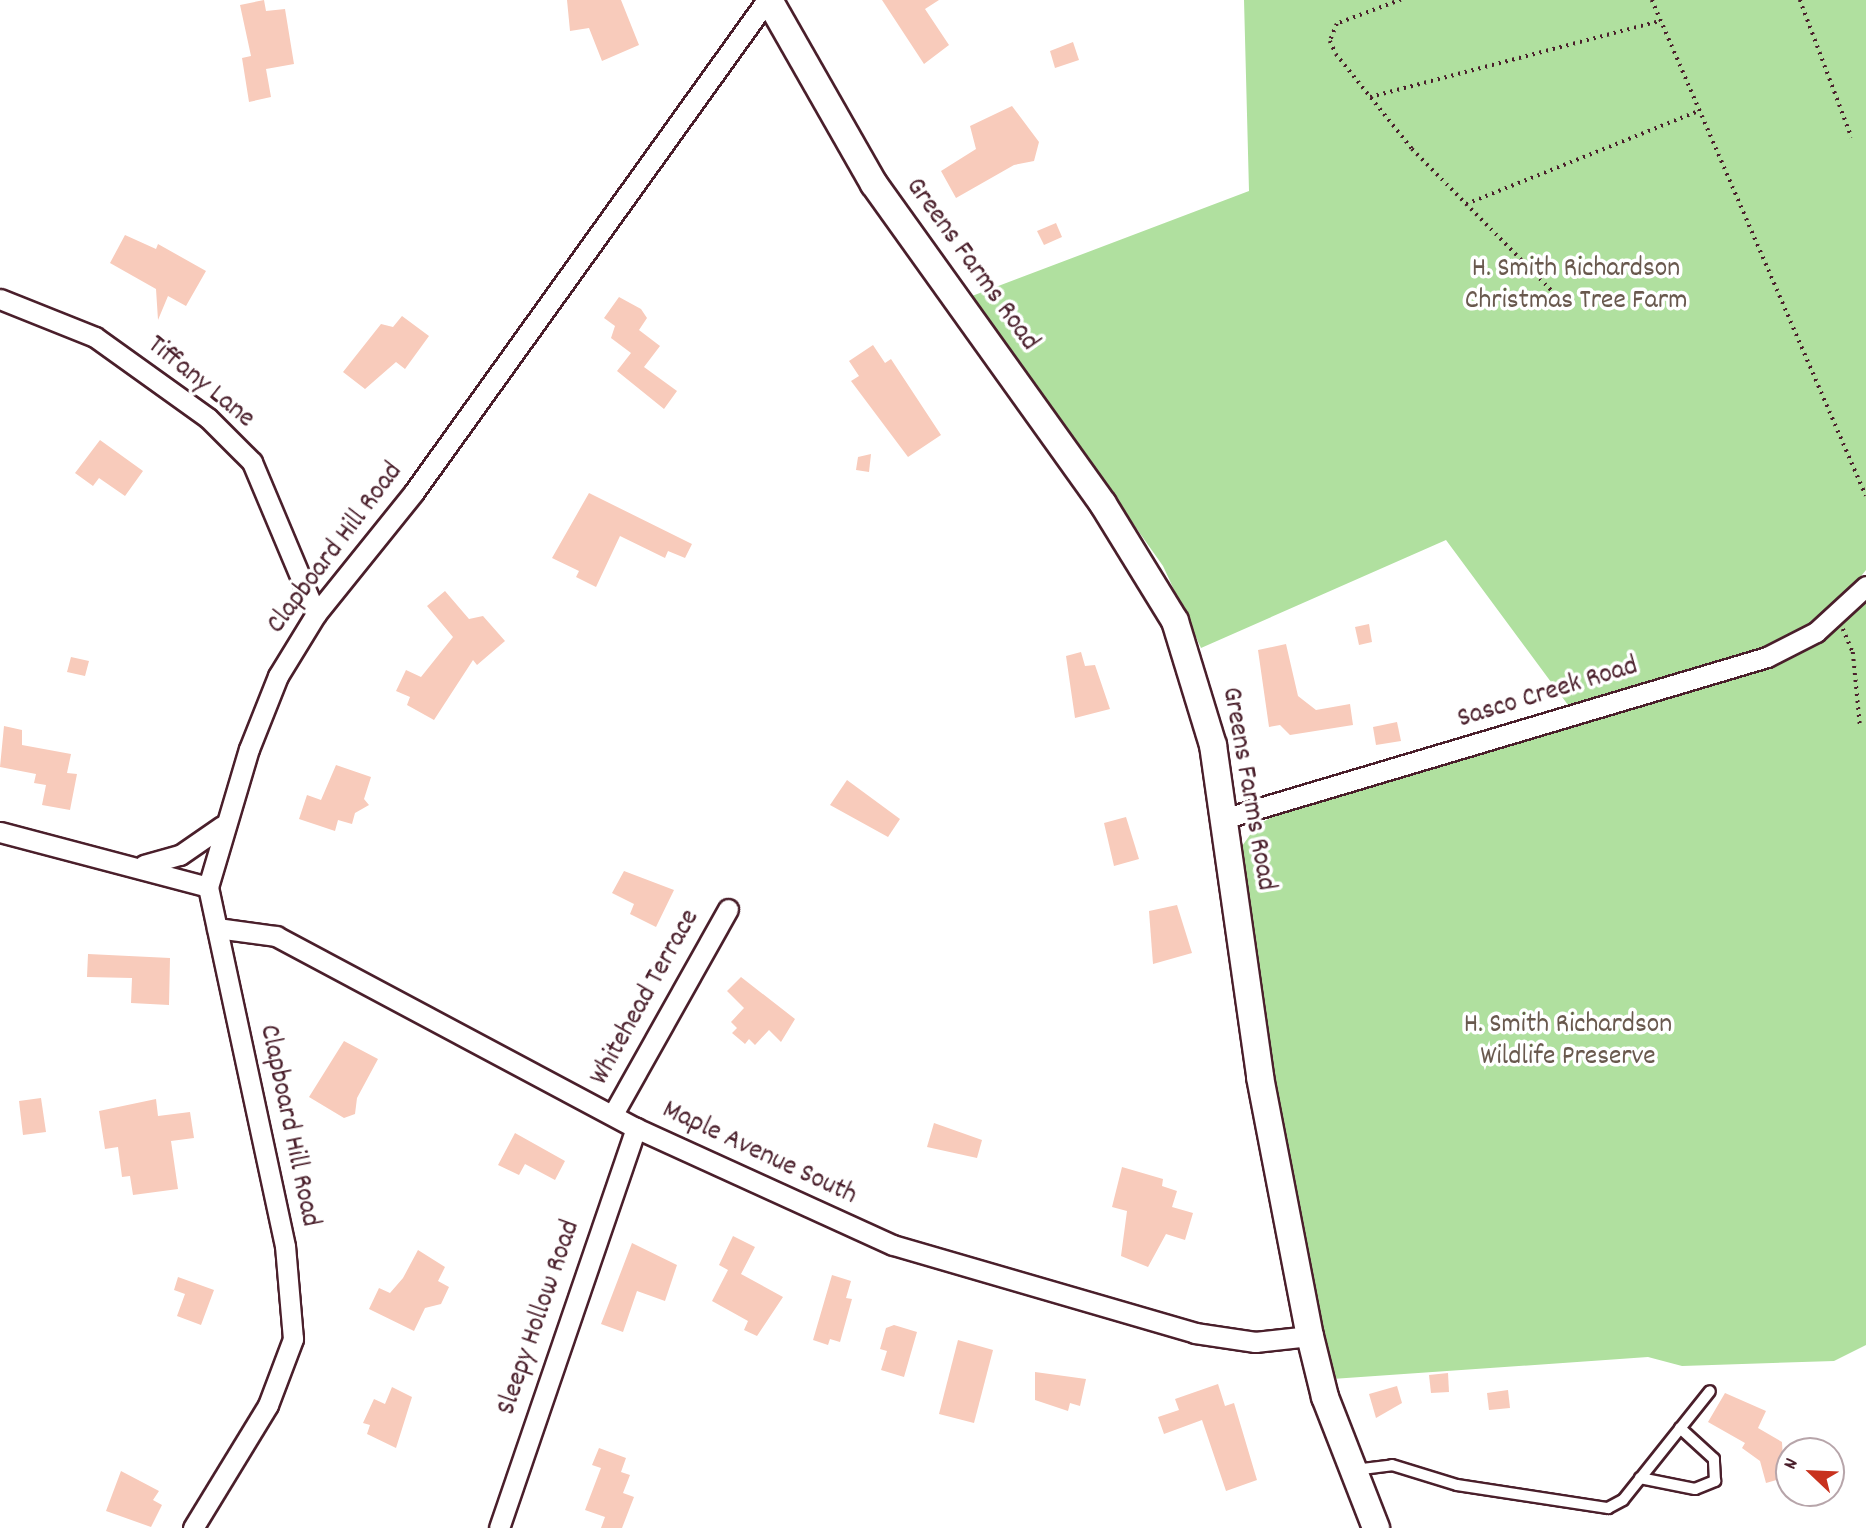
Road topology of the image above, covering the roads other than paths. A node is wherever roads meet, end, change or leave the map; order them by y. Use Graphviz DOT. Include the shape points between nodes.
graph roads {
  1 [pos="768,0"];
  2 [pos="0,299"];
  3 [pos="1866,586"];
  4 [pos="316,614"];
  5 [pos="1226,818"];
  6 [pos="222,826"];
  7 [pos="0,832"];
  8 [pos="144,865"];
  9 [pos="208,887"];
  10 [pos="728,909"];
  11 [pos="217,928"];
  12 [pos="613,1114"];
  13 [pos="636,1128"];
  14 [pos="1310,1336"];
  15 [pos="1710,1391"];
  16 [pos="1680,1428"];
  17 [pos="1353,1471"];
  18 [pos="1640,1478"];
  19 [pos="193,1528"];
  20 [pos="499,1528"];
  21 [pos="1376,1528"];
  1 -- 4 [label="street, Clapboard Hill Road" via="414,492"];
  1 -- 5 [label="street, Greens Farms Road" via="874,184 1147,571 1198,684"];
  2 -- 4 [label="street, Tiffany Lane" via="95,337 208,418 252,462"];
  3 -- 5 [label="street, Sasco Creek Road" via="1832,617 1767,657"];
  4 -- 6 [label="street, Clapboard Hill Road" via="278,676"];
  5 -- 14 [label="street, Greens Farms Road" via="1260,1077"];
  6 -- 8 [label="street" via="180,855"];
  6 -- 9 [label="street, Clapboard Hill Road"];
  7 -- 8 [label="street"];
  8 -- 9 [label="street"];
  9 -- 11 [label="street, Clapboard Hill Road"];
  10 -- 12 [label="street, Whitehead Terrace"];
  11 -- 12 [label="street, Maple Avenue South" via="276,936"];
  11 -- 19 [label="street, Clapboard Hill Road" via="295,1307 284,1371"];
  12 -- 13 [label="street, Maple Avenue South"];
  13 -- 14 [label="street, Maple Avenue South" via="783,1199 951,1263 1227,1340"];
  13 -- 20 [label="street, Sleepy Hollow Road"];
  14 -- 17 [label="street, Greens Farms Road"];
  15 -- 16 [label="lane"];
  16 -- 18 [label="lane"];
  16 -- 18 [label="lane" via="1714,1459 1715,1481 1695,1489"];
  17 -- 18 [label="lane" via="1392,1465 1457,1485 1608,1507"];
  17 -- 21 [label="street, Greens Farms Road"];
}
